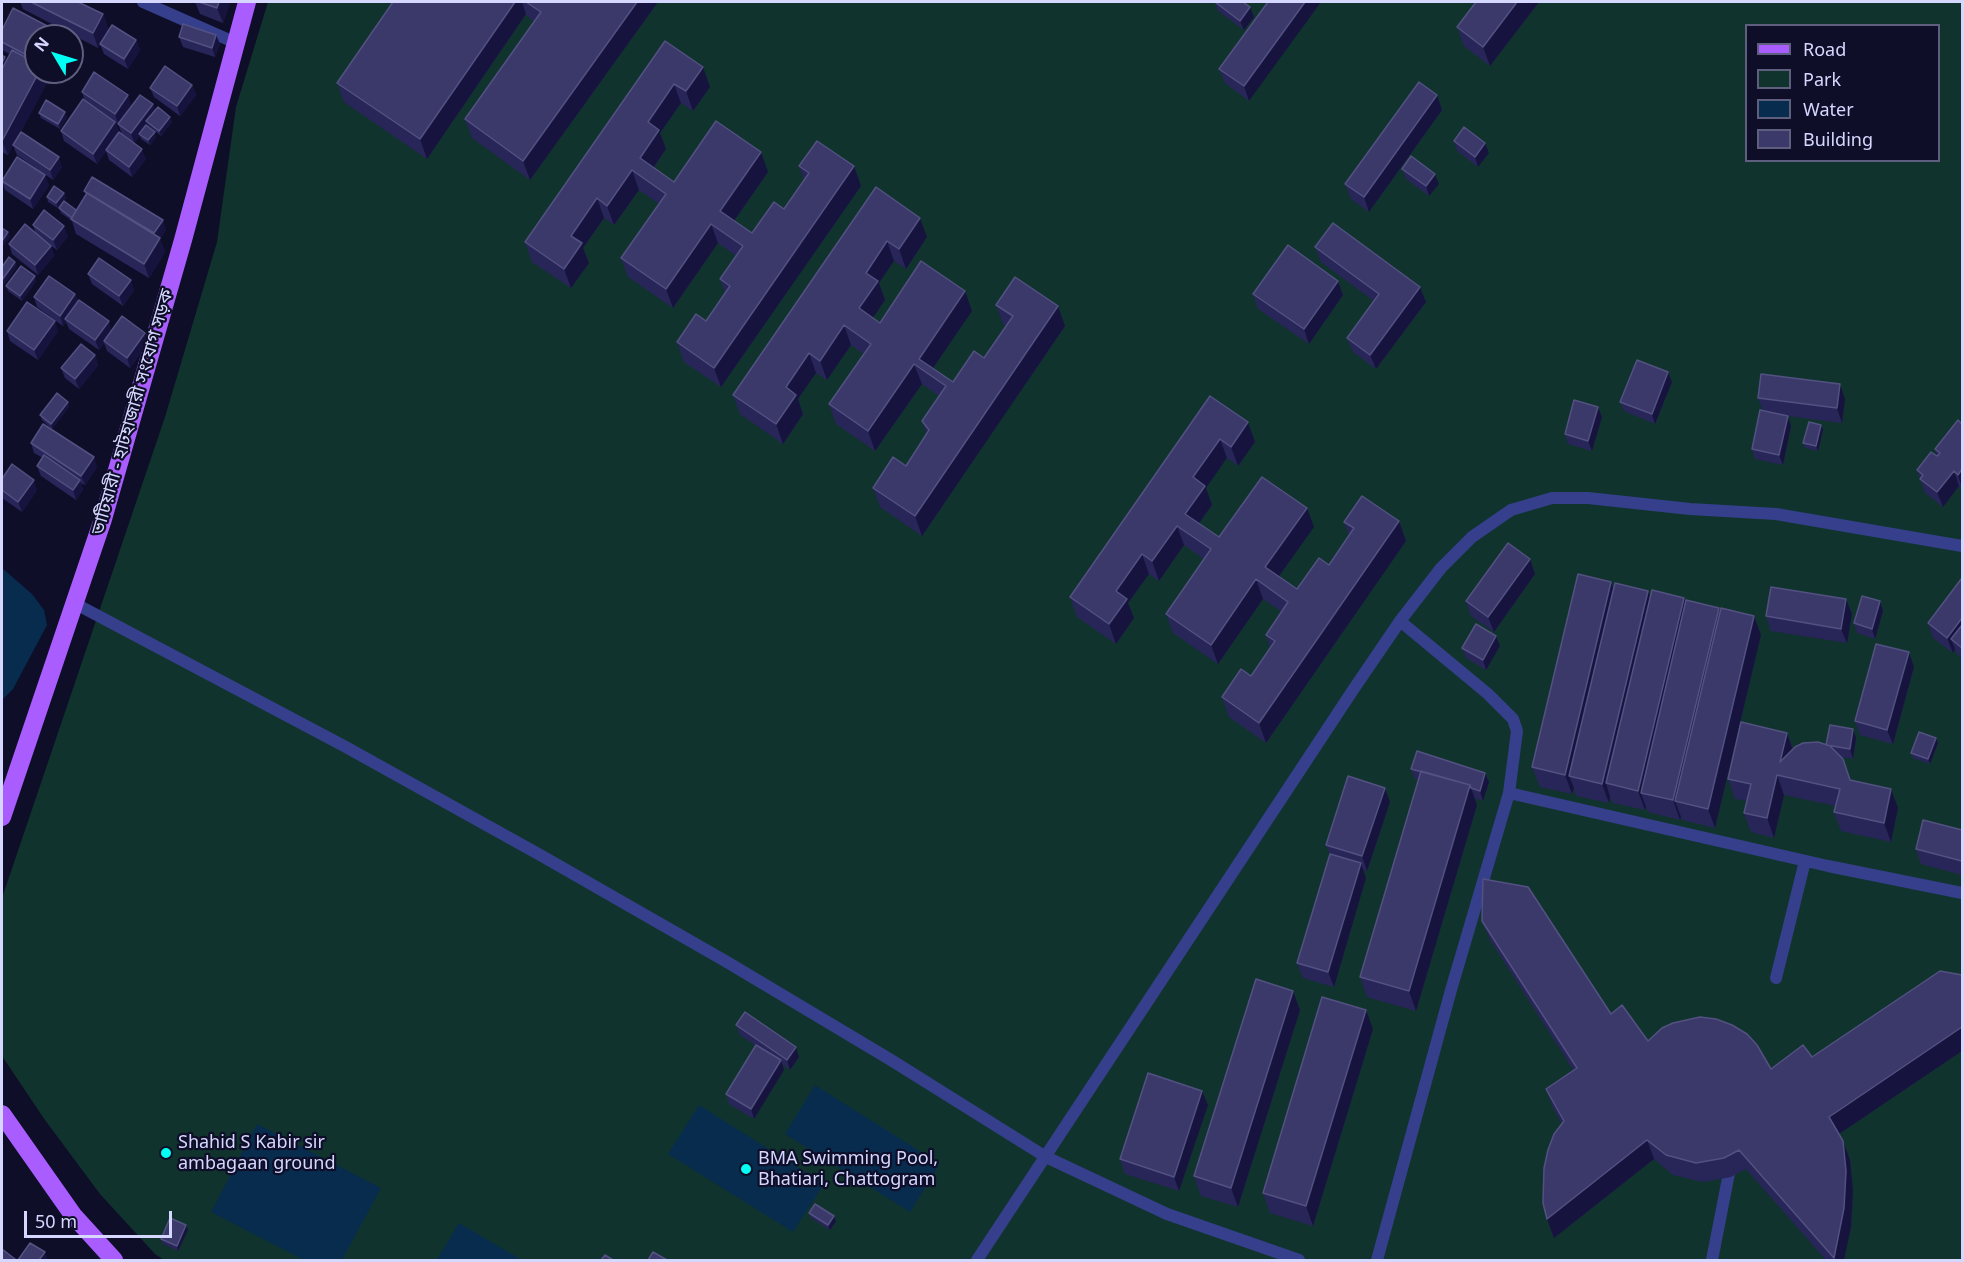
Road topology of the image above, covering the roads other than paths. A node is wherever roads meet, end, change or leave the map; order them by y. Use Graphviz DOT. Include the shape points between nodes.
graph roads {
  1 [pos="143,2"];
  2 [pos="247,2"];
  3 [pos="236,43"];
  4 [pos="1962,546"];
  5 [pos="74,603"];
  6 [pos="1400,621"];
  7 [pos="1509,793"];
  8 [pos="2,817"];
  9 [pos="1805,861"];
  10 [pos="1962,892"];
  11 [pos="1776,978"];
  12 [pos="2,1114"];
  13 [pos="1734,1151"];
  14 [pos="1046,1157"];
  15 [pos="114,1260"];
  16 [pos="977,1260"];
  17 [pos="1299,1260"];
  18 [pos="1377,1260"];
  19 [pos="1712,1260"];
  1 -- 3 [label="street"];
  2 -- 3 [label="main road, ভাটিয়ারী - হাটহাজারী সংযোগ সড়ক"];
  3 -- 5 [label="main road, ভাটিয়ারী - হাটহাজারী সংযোগ সড়ক" via="103,519"];
  4 -- 6 [label="street" via="1776,514 1552,498 1511,510 1472,537 1441,568"];
  5 -- 8 [label="main road, ভাটিয়ারী - হাটহাজারী সংযোগ সড়ক"];
  5 -- 14 [label="street" via="542,855 860,1041"];
  6 -- 7 [label="street" via="1513,719 1517,731"];
  6 -- 14 [label="street"];
  7 -- 9 [label="street"];
  7 -- 18 [label="street"];
  9 -- 10 [label="street"];
  9 -- 11 [label="street"];
  12 -- 15 [label="main road" via="73,1215"];
  13 -- 19 [label="street"];
  14 -- 16 [label="street"];
  14 -- 17 [label="street" via="1167,1214"];
}
